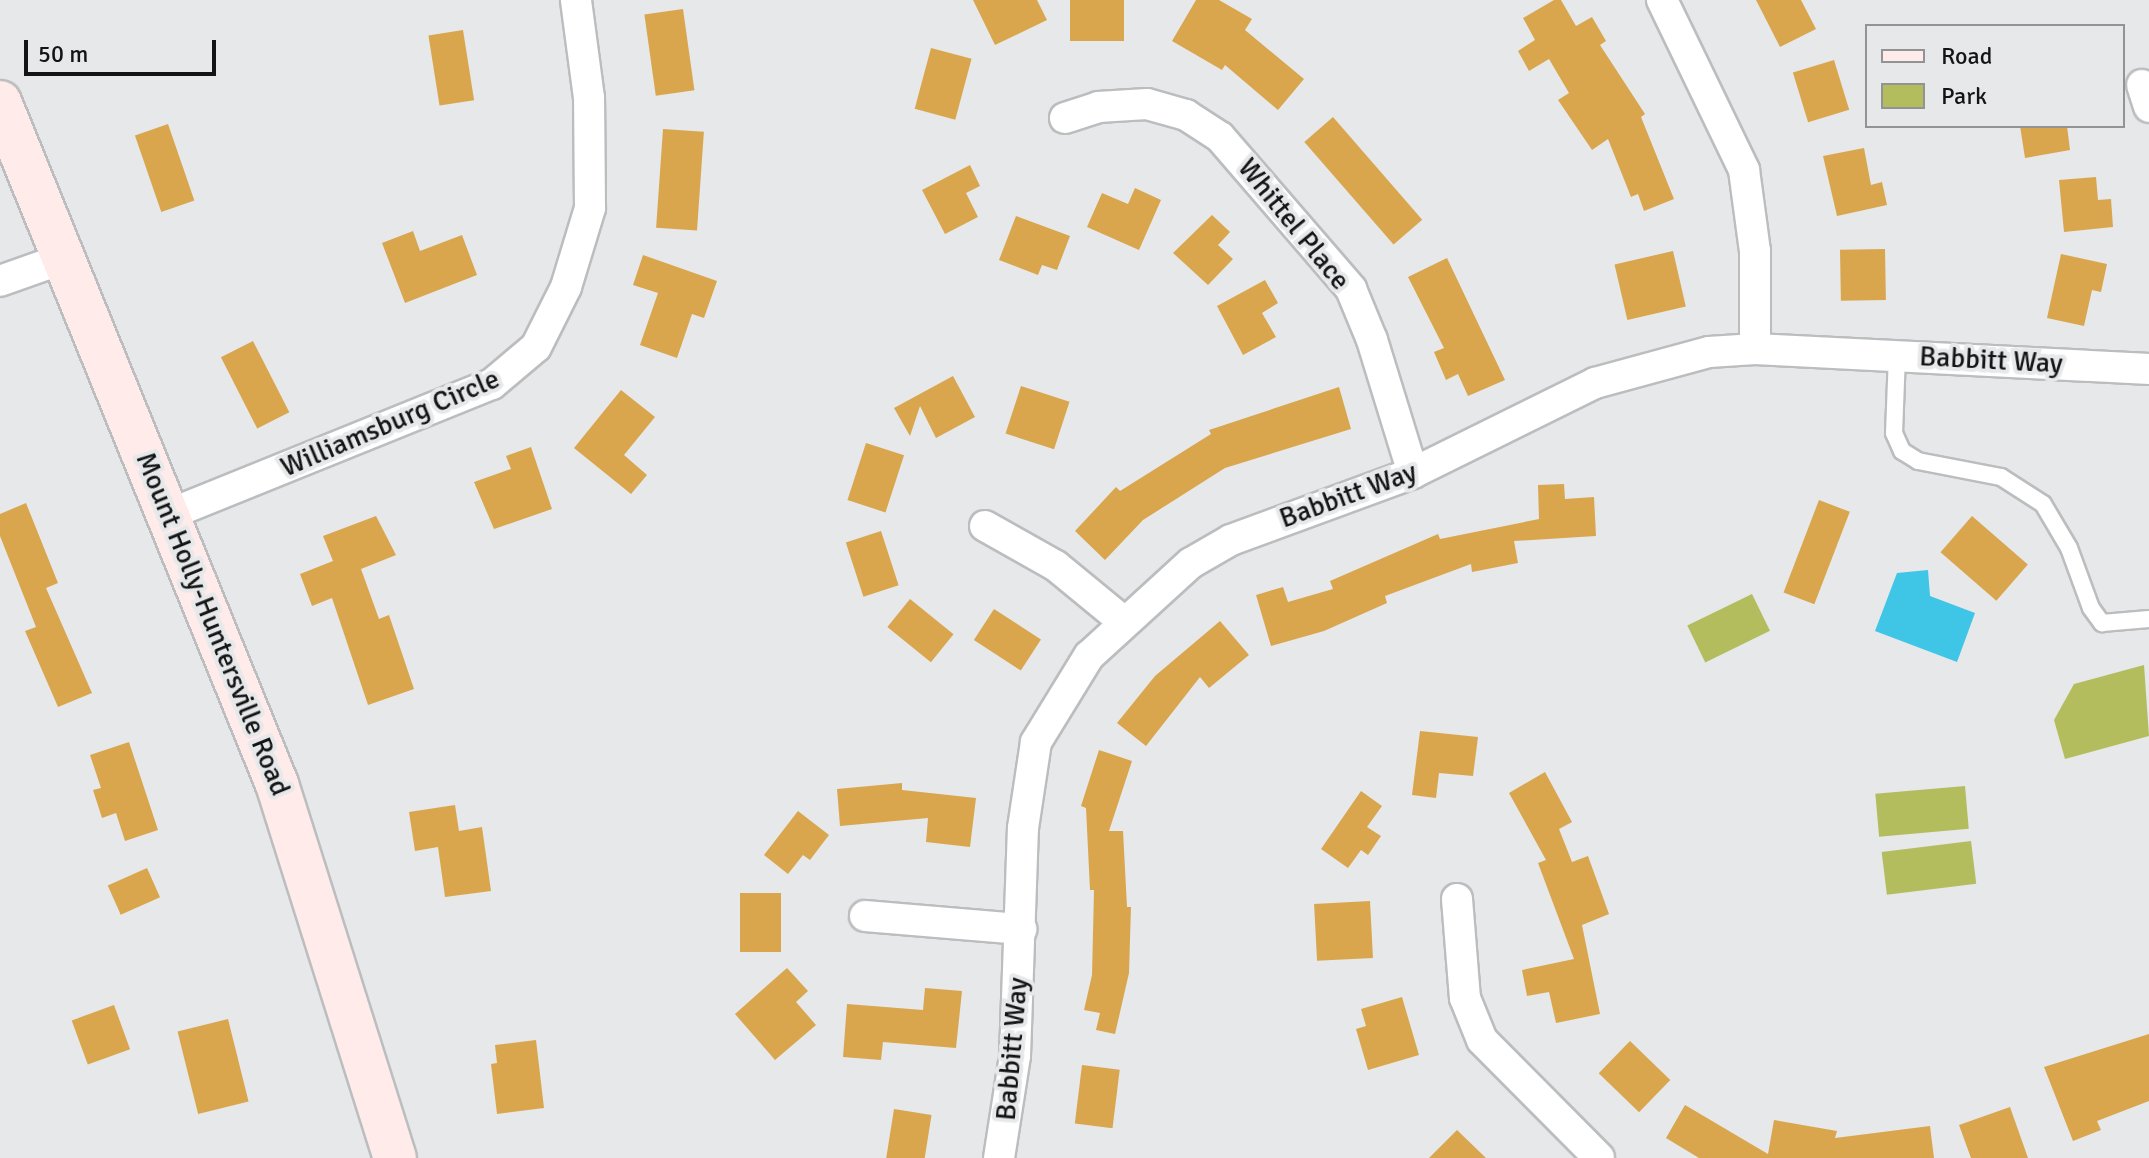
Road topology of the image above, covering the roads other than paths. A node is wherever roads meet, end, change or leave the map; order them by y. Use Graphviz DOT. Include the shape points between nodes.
graph roads {
  1 [pos="576,0"];
  2 [pos="1662,0"];
  3 [pos="0,102"];
  4 [pos="1065,118"];
  5 [pos="65,258"];
  6 [pos="0,281"];
  7 [pos="1755,349"];
  8 [pos="1897,355"];
  9 [pos="2149,369"];
  10 [pos="1413,473"];
  11 [pos="170,514"];
  12 [pos="985,526"];
  13 [pos="2149,619"];
  14 [pos="1123,621"];
  15 [pos="1457,899"];
  16 [pos="865,916"];
  17 [pos="1021,929"];
  18 [pos="395,1158"];
  19 [pos="999,1158"];
  20 [pos="1599,1158"];
  1 -- 11 [label="street, Williamsburg Circle" via="589,98 590,208 566,287 536,347 492,384"];
  2 -- 7 [label="street" via="1744,170 1755,251"];
  3 -- 5 [label="main road, Mount Holly-Huntersville Road"];
  4 -- 10 [label="street, Whittel Place" via="1098,107 1147,104 1186,115 1220,137 1351,289"];
  5 -- 6 [label="street"];
  5 -- 11 [label="main road, Mount Holly-Huntersville Road"];
  7 -- 8 [label="street, Babbitt Way"];
  7 -- 10 [label="street, Babbitt Way" via="1709,352 1626,371"];
  8 -- 9 [label="street, Babbitt Way"];
  8 -- 13 [label="lane" via="1894,433 1902,451 1918,461 2001,477 2043,504 2102,623"];
  10 -- 14 [label="street, Babbitt Way" via="1231,540 1163,584"];
  11 -- 18 [label="main road, Mount Holly-Huntersville Road" via="277,784"];
  12 -- 14 [label="street" via="1056,566"];
  14 -- 17 [label="street, Babbitt Way" via="1061,693 1036,742 1026,790"];
  15 -- 20 [label="street" via="1465,998 1482,1040"];
  16 -- 17 [label="street"];
  17 -- 19 [label="street, Babbitt Way" via="1015,1056"];
}
